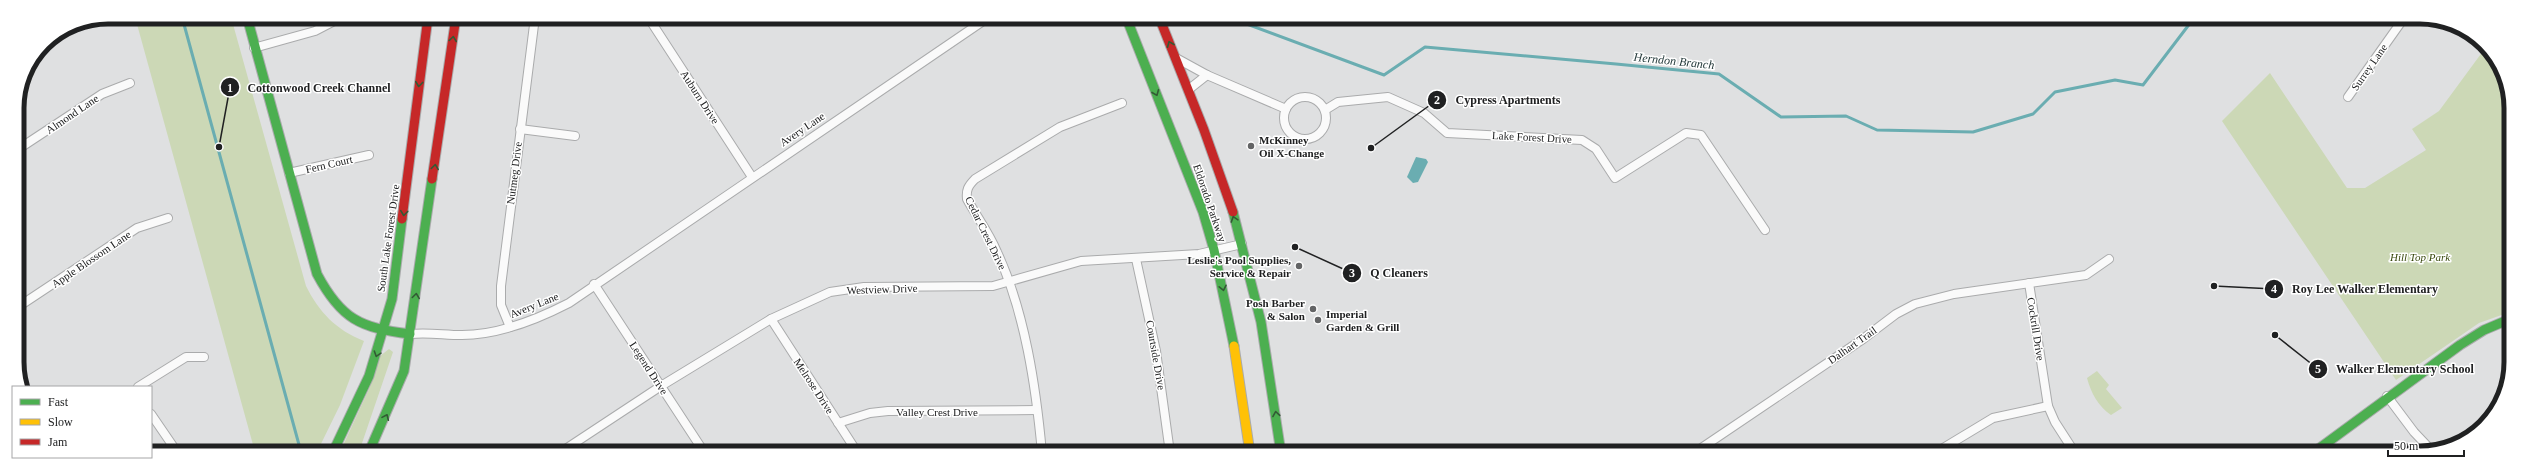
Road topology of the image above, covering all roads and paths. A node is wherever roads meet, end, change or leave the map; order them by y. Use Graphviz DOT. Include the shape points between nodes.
graph roads {
  1 [pos="248,24"];
  2 [pos="328,24"];
  3 [pos="427,24"];
  4 [pos="455,24"];
  5 [pos="533,24"];
  6 [pos="653,24"];
  7 [pos="979,24"];
  8 [pos="1129,24"];
  9 [pos="1162,24"];
  10 [pos="2400,24"];
  11 [pos="254,48"];
  12 [pos="1176,58"];
  13 [pos="1207,75"];
  14 [pos="130,83"];
  15 [pos="1188,90"];
  16 [pos="2348,97"];
  17 [pos="1122,103"];
  18 [pos="1286,109"];
  19 [pos="1325,110"];
  20 [pos="520,129"];
  21 [pos="575,136"];
  22 [pos="24,145"];
  23 [pos="369,155"];
  24 [pos="289,173"];
  25 [pos="752,177"];
  26 [pos="168,218"];
  27 [pos="1765,230"];
  28 [pos="1242,244"];
  29 [pos="1214,250"];
  30 [pos="1136,259"];
  31 [pos="2109,259"];
  32 [pos="1009,282"];
  33 [pos="2029,283"];
  34 [pos="594,284"];
  35 [pos="24,303"];
  36 [pos="770,319"];
  37 [pos="2504,321"];
  38 [pos="510,327"];
  39 [pos="384,332"];
  40 [pos="410,334"];
  41 [pos="204,357"];
  42 [pos="140,386"];
  43 [pos="661,386"];
  44 [pos="2387,396"];
  45 [pos="2048,406"];
  46 [pos="1037,410"];
  47 [pos="152,415"];
  48 [pos="838,423"];
  49 [pos="173,446"];
  50 [pos="336,446"];
  51 [pos="372,446"];
  52 [pos="570,446"];
  53 [pos="700,446"];
  54 [pos="853,446"];
  55 [pos="1041,446"];
  56 [pos="1169,446"];
  57 [pos="1249,446"];
  58 [pos="1280,446"];
  59 [pos="1704,446"];
  60 [pos="1947,446"];
  61 [pos="2070,446"];
  62 [pos="2322,446"];
  63 [pos="2428,446"];
  1 -- 11 [label="main road, Avery Lane"];
  2 -- 11 [label="street" via="315,31"];
  3 -- 39 [label="main road, South Lake Forest Drive, one-way" via="397,264"];
  40 -- 4 [label="main road, one-way"];
  5 -- 20 [label="street, Nutmeg Drive"];
  6 -- 25 [label="street, Auburn Drive"];
  7 -- 25 [label="street, Avery Lane"];
  8 -- 29 [label="main road, Eldorado Parkway, one-way" via="1203,212"];
  12 -- 9 [label="main road, Eldorado Parkway, one-way"];
  10 -- 16 [label="street, Surrey Lane"];
  11 -- 24 [label="main road, Avery Lane"];
  12 -- 13 [label="street"];
  12 -- 15 [label="main road, Eldorado Parkway"];
  13 -- 15 [label="street"];
  13 -- 18 [label="street"];
  14 -- 22 [label="street, Almond Lane" via="102,94"];
  28 -- 15 [label="main road, Eldorado Parkway, one-way"];
  17 -- 32 [label="street, Cedar Crest Drive" via="1060,127 985,172 968,186 967,199 994,246"];
  18 -- 19 [label="street" via="1295,99 1309,97 1316,99"];
  18 -- 19 [label="street" via="1284,115 1287,129 1297,138 1304,140 1318,136 1323,131 1326,124"];
  19 -- 27 [label="street, Lake Forest Drive" via="1338,102 1388,97 1424,113 1447,133 1582,140 1596,149 1615,178 1686,133 1702,135"];
  20 -- 21 [label="street"];
  20 -- 38 [label="street, Nutmeg Drive" via="501,286 501,305"];
  23 -- 24 [label="street, Fern Court"];
  24 -- 39 [label="main road, Avery Lane" via="317,274 327,294 344,315 368,328"];
  25 -- 34 [label="street, Avery Lane"];
  26 -- 35 [label="street, Apple Blossom Lane" via="137,228"];
  28 -- 29 [label="street, Westview Drive"];
  58 -- 28 [label="main road, Eldorado Parkway, one-way" via="1268,365"];
  29 -- 30 [label="street, Westview Drive"];
  29 -- 57 [label="main road, Eldorado Parkway, one-way" via="1238,367"];
  30 -- 32 [label="street, Westview Drive" via="1082,261"];
  30 -- 56 [label="street, Courtside Drive" via="1156,351"];
  31 -- 33 [label="street, Cockrill Drive" via="2086,274"];
  32 -- 36 [label="street, Westview Drive" via="972,288 847,288 818,296"];
  32 -- 46 [label="street, Cedar Crest Drive" via="1032,370"];
  33 -- 45 [label="street, Cockrill Drive"];
  33 -- 59 [label="street, Dalhart Trail" via="1945,295 1902,311"];
  34 -- 38 [label="street, Avery Lane" via="569,303 545,315"];
  34 -- 43 [label="street, Legend Drive"];
  36 -- 43 [label="street, Westview Drive"];
  36 -- 48 [label="street, Melrose Drive"];
  37 -- 44 [label="main road" via="2472,338"];
  38 -- 40 [label="street, Avery Lane" via="462,335 427,332"];
  39 -- 40 [label="main road, Avery Lane"];
  39 -- 50 [label="main road, South Lake Forest Drive, one-way" via="369,376"];
  51 -- 40 [label="main road, one-way" via="404,371"];
  41 -- 42 [label="street" via="186,357"];
  43 -- 52 [label="street, Westview Drive"];
  43 -- 53 [label="street, Legend Drive"];
  44 -- 62 [label="main road"];
  44 -- 63 [label="street"];
  45 -- 60 [label="street" via="1993,418"];
  45 -- 61 [label="street, Cockrill Drive"];
  46 -- 48 [label="street, Valley Crest Drive" via="888,411 870,413"];
  46 -- 55 [label="street, Cedar Crest Drive"];
  47 -- 49 [label="street"];
  48 -- 54 [label="street, Melrose Drive"];
}
